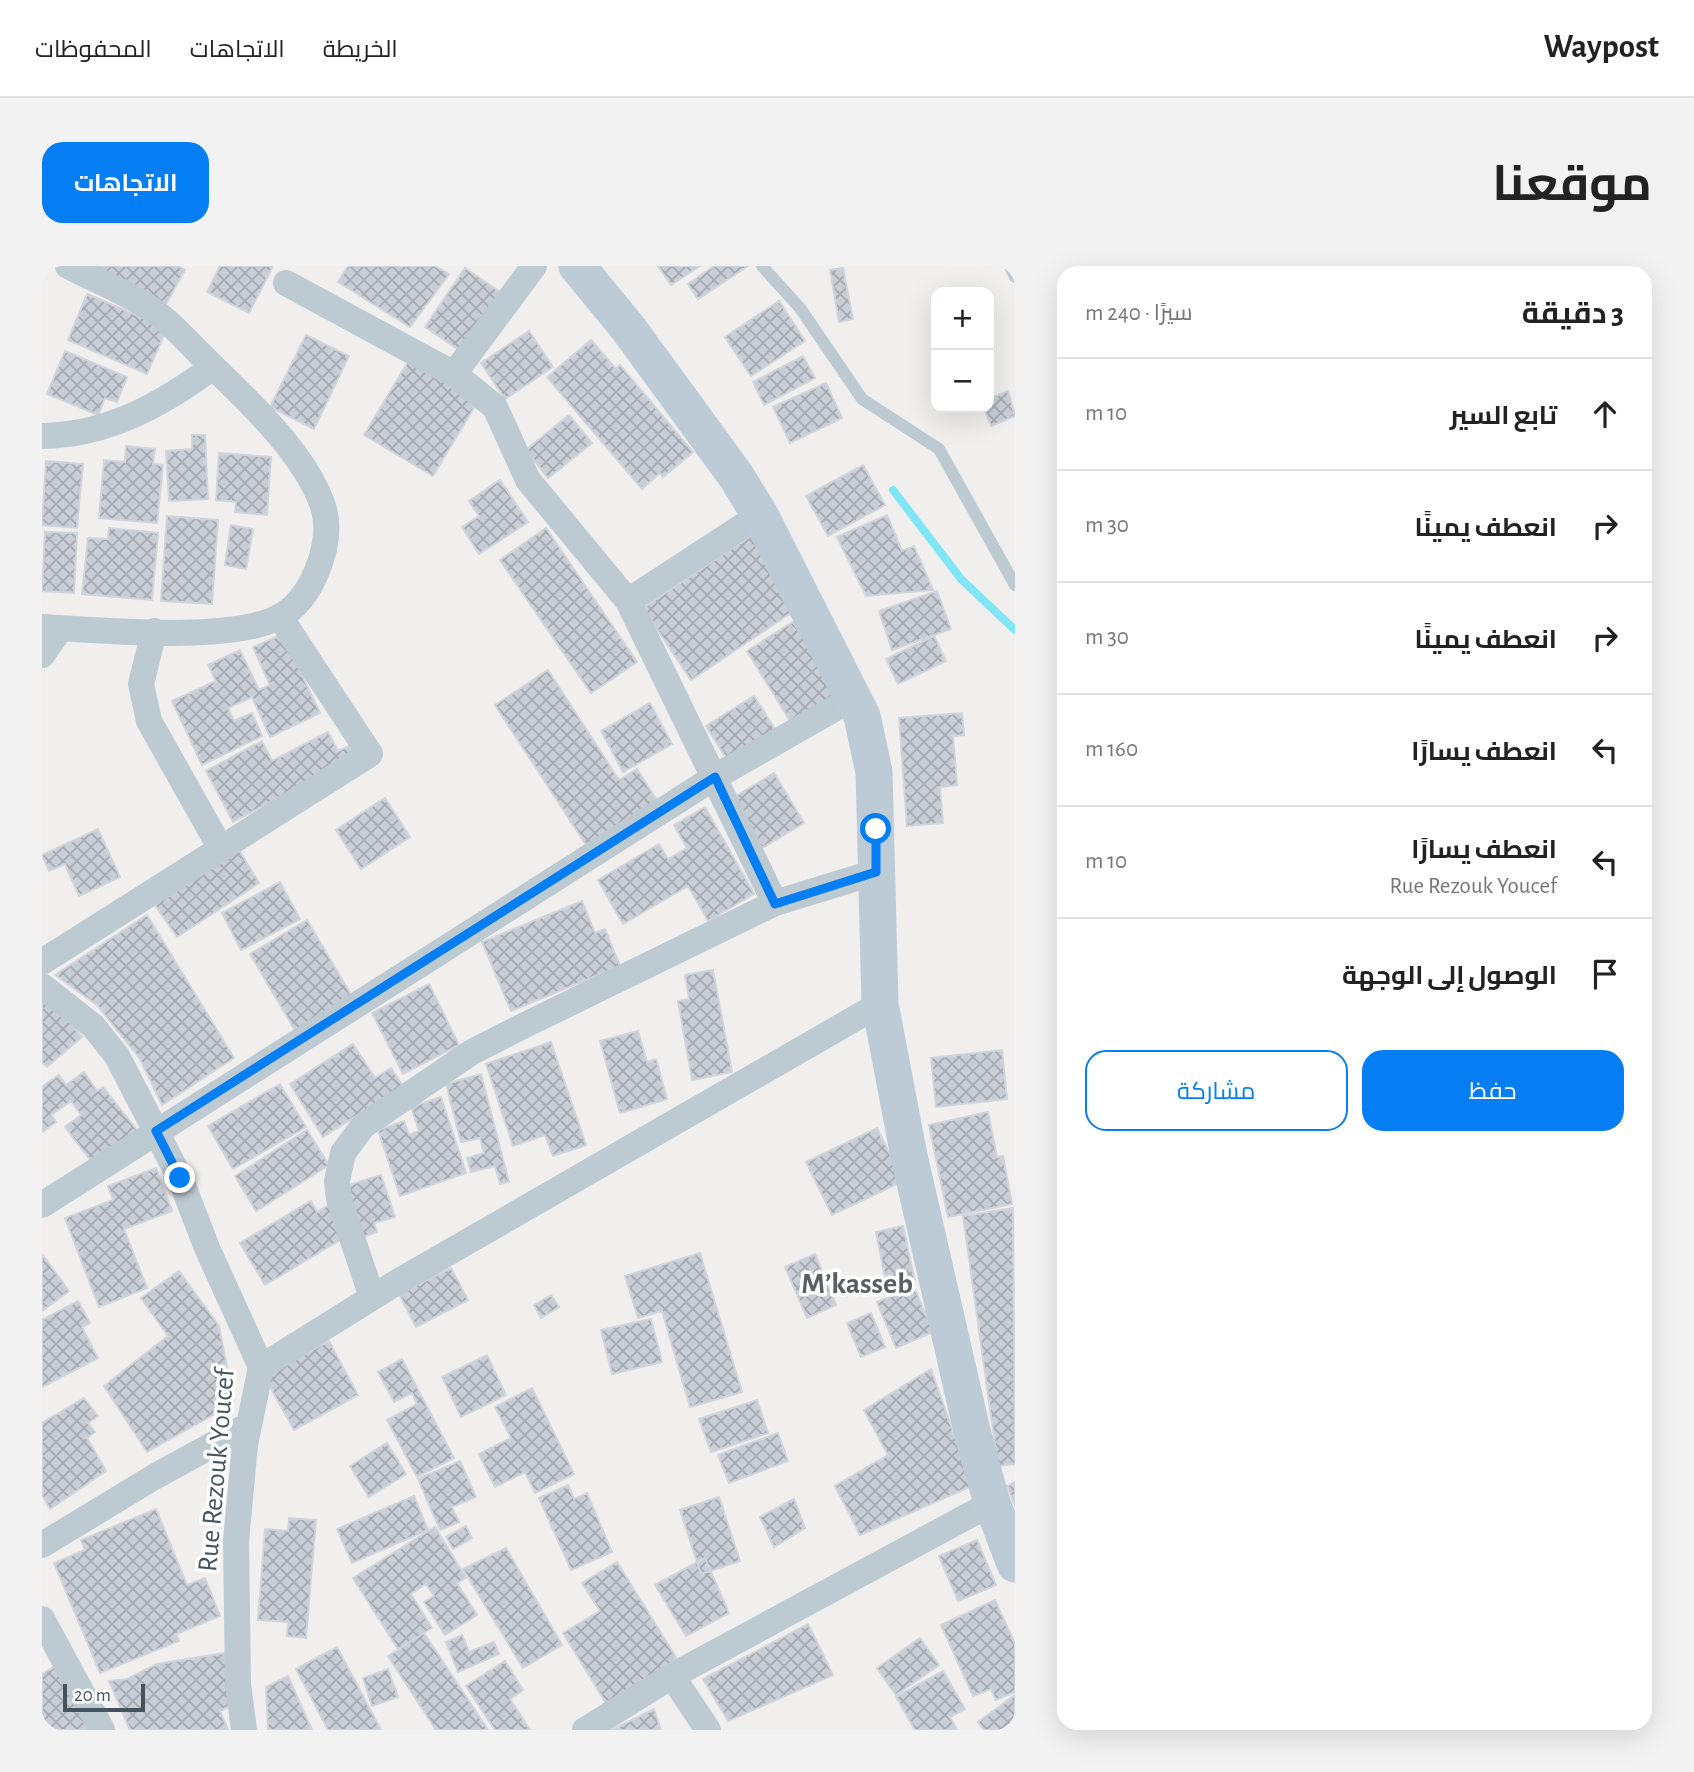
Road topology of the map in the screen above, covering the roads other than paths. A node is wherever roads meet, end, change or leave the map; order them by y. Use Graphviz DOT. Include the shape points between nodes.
graph roads {
  1 [pos="68,266"];
  2 [pos="534,266"];
  3 [pos="762,266"];
  4 [pos="1010,266"];
  5 [pos="589,270"];
  6 [pos="1015,277"];
  7 [pos="286,283"];
  8 [pos="213,367"];
  9 [pos="454,374"];
  10 [pos="42,436"];
  11 [pos="760,515"];
  12 [pos="1015,586"];
  13 [pos="628,601"];
  14 [pos="280,617"];
  15 [pos="51,627"];
  16 [pos="153,631"];
  17 [pos="42,655"];
  18 [pos="855,697"];
  19 [pos="715,777"];
  20 [pos="221,849"];
  21 [pos="876,872"];
  22 [pos="775,904"];
  23 [pos="42,962"];
  24 [pos="42,986"];
  25 [pos="880,1003"];
  26 [pos="156,1131"];
  27 [pos="44,1199"];
  28 [pos="372,1297"];
  29 [pos="261,1367"];
  30 [pos="249,1425"];
  31 [pos="992,1503"];
  32 [pos="42,1545"];
  33 [pos="1015,1564"];
  34 [pos="42,1619"];
  35 [pos="672,1676"];
  36 [pos="102,1730"];
  37 [pos="244,1730"];
  38 [pos="584,1730"];
  39 [pos="708,1730"];
  1 -- 8 [label="street" via="157,313"];
  2 -- 9 [label="street"];
  3 -- 12 [label="lane" via="800,308 862,399 939,449"];
  4 -- 6 [label="lane"];
  5 -- 11 [label="main road"];
  7 -- 9 [label="street"];
  8 -- 10 [label="street" via="148,409 84,432"];
  8 -- 14 [label="street" via="300,464 323,507 327,526 322,559 302,596"];
  9 -- 13 [label="street" via="495,407 528,480"];
  11 -- 13 [label="street"];
  11 -- 18 [label="main road"];
  13 -- 19 [label="street"];
  14 -- 16 [label="street" via="211,632"];
  14 -- 20 [label="street" via="370,754"];
  15 -- 16 [label="street"];
  15 -- 17 [label="street"];
  16 -- 20 [label="street" via="141,684 149,721"];
  18 -- 19 [label="street"];
  18 -- 21 [label="main road" via="874,772"];
  19 -- 22 [label="street"];
  19 -- 26 [label="street"];
  20 -- 23 [label="street"];
  21 -- 22 [label="street"];
  21 -- 25 [label="main road"];
  22 -- 28 [label="street" via="472,1052 363,1126 343,1153 337,1181"];
  24 -- 26 [label="street, Rue Rezouk Youcef" via="106,1040"];
  25 -- 28 [label="street"];
  25 -- 31 [label="main road" via="936,1280"];
  26 -- 27 [label="street"];
  26 -- 29 [label="street, Rue Rezouk Youcef"];
  28 -- 29 [label="street"];
  29 -- 30 [label="street, Rue Rezouk Youcef"];
  30 -- 32 [label="street"];
  30 -- 37 [label="street, Rue Rezouk Youcef" via="236,1541"];
  31 -- 33 [label="main road"];
  31 -- 35 [label="street"];
  34 -- 36 [label="street"];
  35 -- 38 [label="street"];
  35 -- 39 [label="street"];
}
